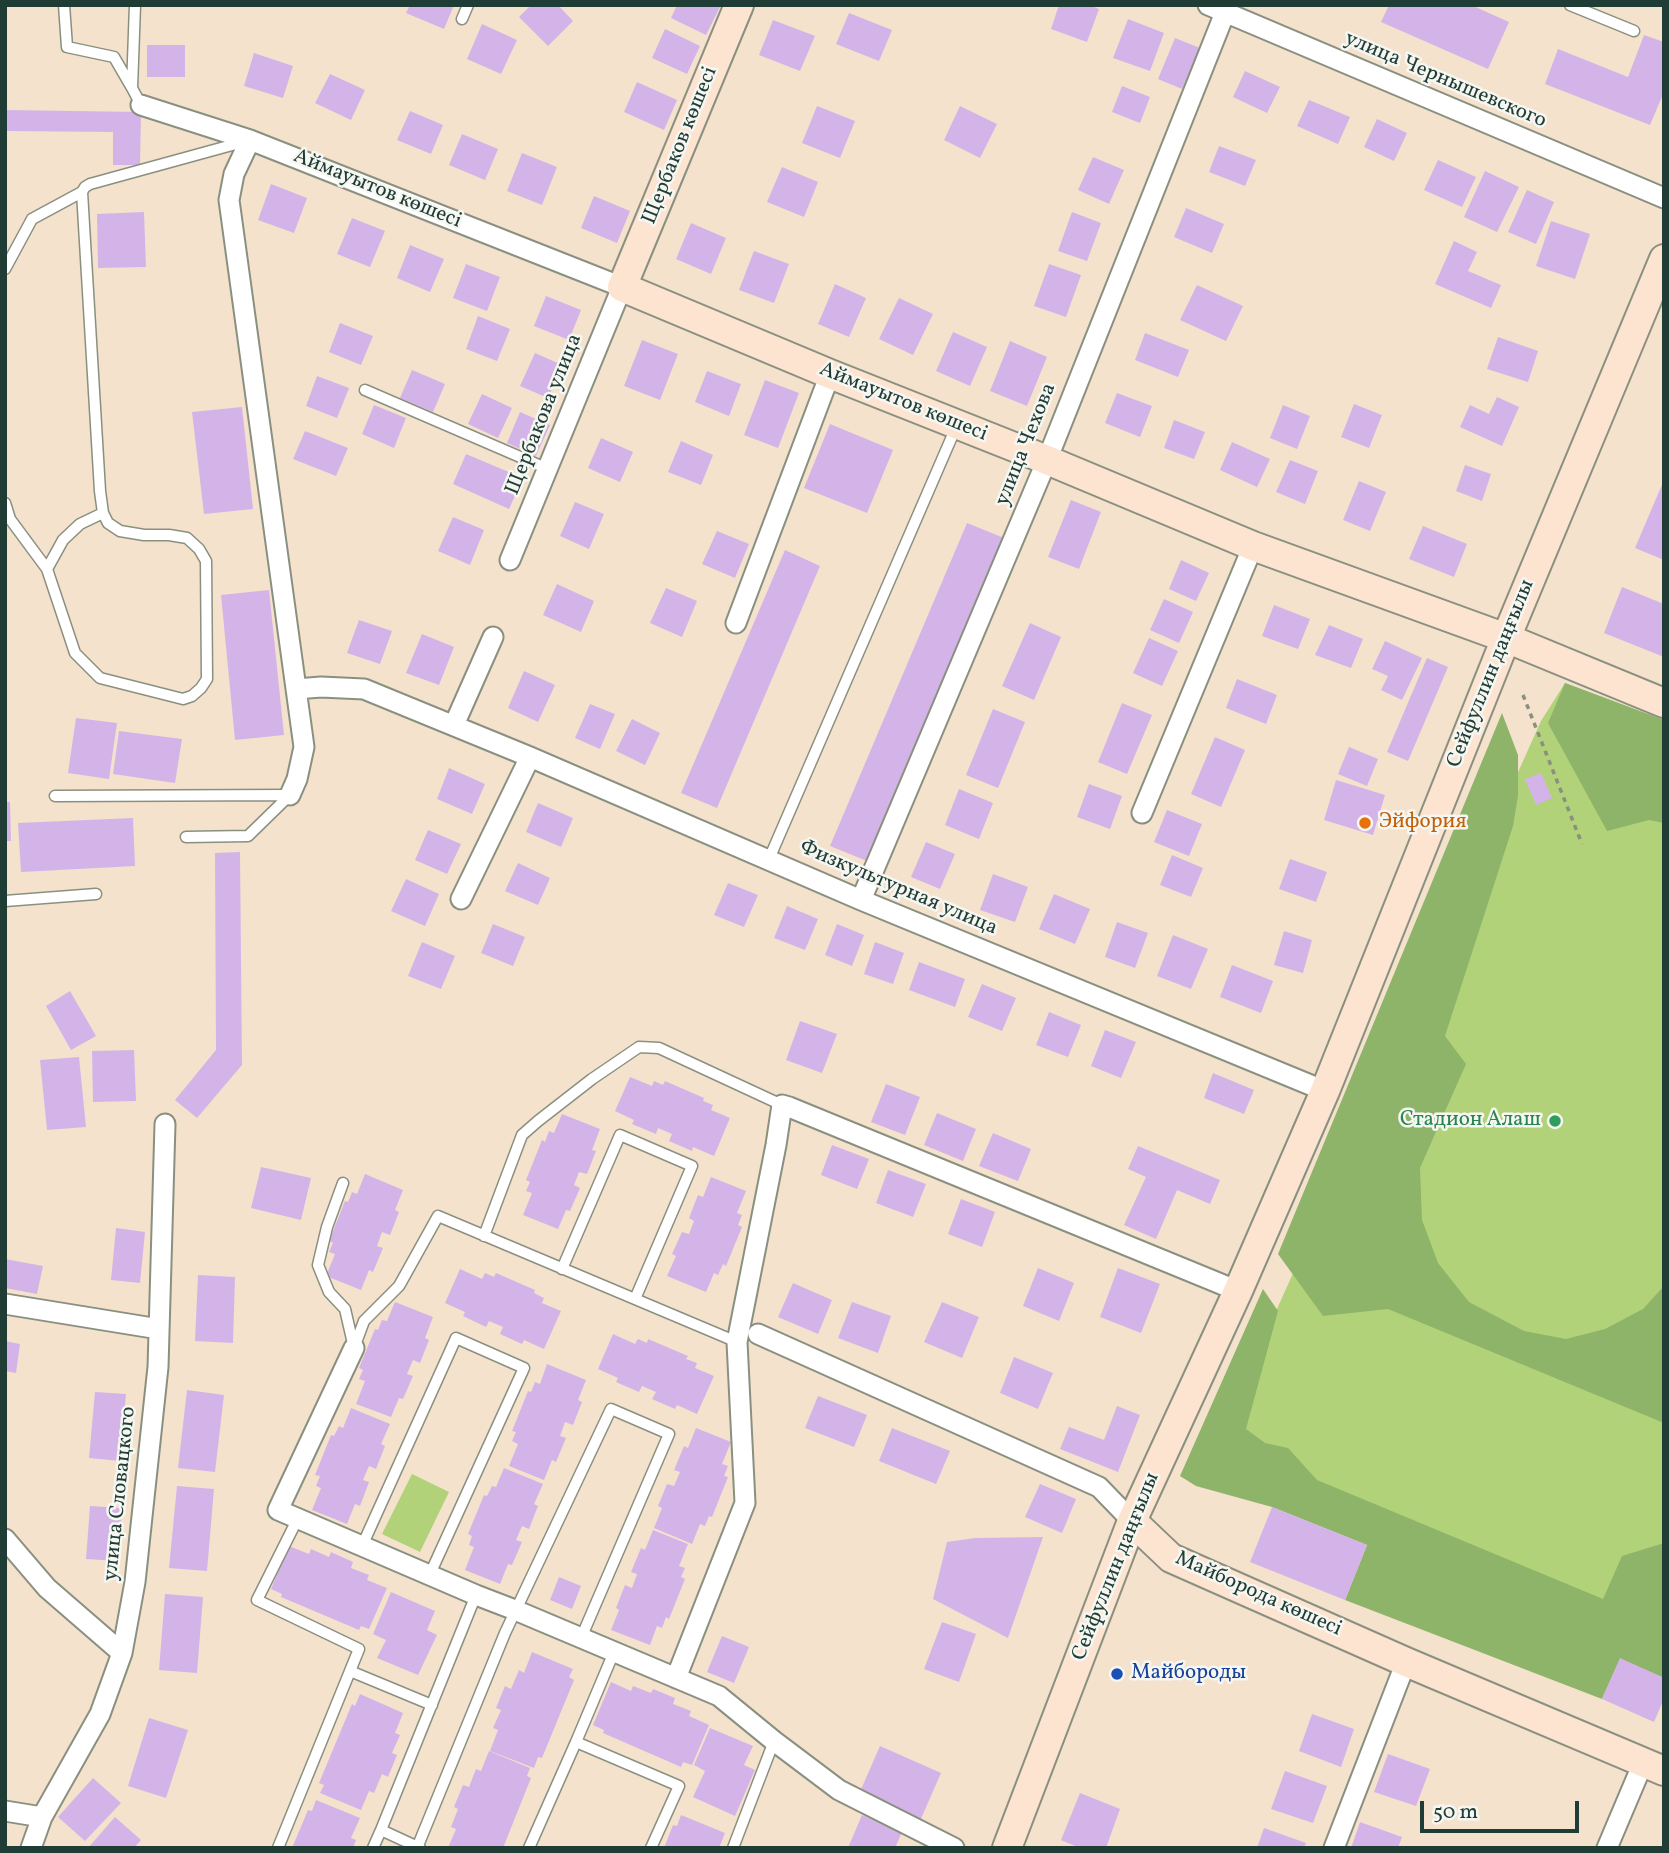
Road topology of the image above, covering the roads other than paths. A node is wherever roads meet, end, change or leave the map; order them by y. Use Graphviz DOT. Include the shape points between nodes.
graph roads {
  1 [pos="64,5"];
  2 [pos="135,5"];
  3 [pos="468,5"];
  4 [pos="739,5"];
  5 [pos="1570,5"];
  6 [pos="1220,8"];
  7 [pos="462,19"];
  8 [pos="1633,31"];
  9 [pos="136,97"];
  10 [pos="250,140"];
  11 [pos="82,192"];
  12 [pos="1664,198"];
  13 [pos="1664,259"];
  14 [pos="5,270"];
  15 [pos="622,287"];
  16 [pos="830,374"];
  17 [pos="365,390"];
  18 [pos="957,425"];
  19 [pos="1046,460"];
  20 [pos="548,469"];
  21 [pos="5,503"];
  22 [pos="103,513"];
  23 [pos="1253,545"];
  24 [pos="510,560"];
  25 [pos="47,569"];
  26 [pos="736,623"];
  27 [pos="493,637"];
  28 [pos="1506,638"];
  29 [pos="296,689"];
  30 [pos="1664,703"];
  31 [pos="454,725"];
  32 [pos="530,757"];
  33 [pos="290,795"];
  34 [pos="55,796"];
  35 [pos="1142,813"];
  36 [pos="186,837"];
  37 [pos="769,859"];
  38 [pos="96,894"];
  39 [pos="461,899"];
  40 [pos="861,900"];
  41 [pos="5,901"];
  42 [pos="1325,1091"];
  43 [pos="782,1105"];
  44 [pos="165,1124"];
  45 [pos="344,1182"];
  46 [pos="484,1236"];
  47 [pos="562,1269"];
  48 [pos="1238,1291"];
  49 [pos="635,1299"];
  50 [pos="5,1304"];
  51 [pos="159,1329"];
  52 [pos="758,1334"];
  53 [pos="737,1342"];
  54 [pos="354,1348"];
  55 [pos="297,1520"];
  56 [pos="1132,1521"];
  57 [pos="5,1539"];
  58 [pos="362,1546"];
  59 [pos="430,1574"];
  60 [pos="476,1595"];
  61 [pos="515,1610"];
  62 [pos="581,1638"];
  63 [pos="614,1652"];
  64 [pos="122,1653"];
  65 [pos="1406,1662"];
  66 [pos="350,1671"];
  67 [pos="676,1678"];
  68 [pos="432,1705"];
  69 [pos="774,1741"];
  70 [pos="576,1742"];
  71 [pos="1653,1767"];
  72 [pos="5,1811"];
  73 [pos="42,1817"];
  74 [pos="381,1830"];
  75 [pos="928,1842"];
  76 [pos="418,1847"];
  77 [pos="31,1848"];
  78 [pos="278,1848"];
  79 [pos="373,1848"];
  80 [pos="529,1848"];
  81 [pos="652,1848"];
  82 [pos="733,1848"];
  83 [pos="954,1848"];
  84 [pos="1007,1848"];
  85 [pos="1334,1848"];
  86 [pos="1607,1848"];
  1 -- 9 [label="lane" via="67,47 114,57"];
  2 -- 9 [label="lane"];
  3 -- 7 [label="lane"];
  4 -- 15 [label="street, Щербаков көшесі"];
  5 -- 8 [label="lane"];
  6 -- 12 [label="street, улица Чернышевского"];
  6 -- 19 [label="street, улица Чехова"];
  9 -- 10 [label="street, Аймауытов көшесі"];
  10 -- 11 [label="lane" via="90,184"];
  10 -- 15 [label="street, Аймауытов көшесі"];
  10 -- 29 [label="street" via="234,173 229,200"];
  11 -- 14 [label="lane" via="32,219"];
  11 -- 22 [label="lane"];
  13 -- 28 [label="street, Сейфуллин даңғылы"];
  15 -- 16 [label="street, Аймауытов көшесі"];
  15 -- 20 [label="street, Щербакова улица"];
  16 -- 18 [label="street, Аймауытов көшесі"];
  16 -- 26 [label="street"];
  17 -- 20 [label="lane"];
  18 -- 19 [label="street, Аймауытов көшесі"];
  18 -- 37 [label="lane"];
  19 -- 23 [label="street, Аймауытов көшесі"];
  19 -- 40 [label="street, улица Чехова"];
  20 -- 24 [label="street, Щербакова улица"];
  21 -- 25 [label="lane" via="10,519"];
  22 -- 25 [label="lane" via="80,524 63,540"];
  22 -- 25 [label="lane" via="120,531 187,538 199,549 205,561 207,679 201,688 183,699 100,678 75,653"];
  23 -- 28 [label="street, Аймауытов көшесі"];
  23 -- 35 [label="street"];
  27 -- 31 [label="street"];
  28 -- 30 [label="street, Аймауытов көшесі"];
  28 -- 42 [label="street, Сейфуллин даңғылы"];
  29 -- 31 [label="street, Физкультурная улица" via="364,689"];
  29 -- 33 [label="street" via="303,747"];
  31 -- 32 [label="street, Физкультурная улица"];
  32 -- 37 [label="street, Физкультурная улица"];
  32 -- 39 [label="street"];
  33 -- 34 [label="lane"];
  33 -- 36 [label="lane" via="248,836"];
  37 -- 40 [label="street, Физкультурная улица"];
  38 -- 41 [label="lane"];
  40 -- 42 [label="street, Физкультурная улица"];
  42 -- 48 [label="street, Сейфуллин даңғылы"];
  43 -- 46 [label="lane" via="659,1048 639,1047 522,1135"];
  43 -- 48 [label="street"];
  43 -- 53 [label="street"];
  44 -- 51 [label="street, улица Словацкого"];
  45 -- 54 [label="lane" via="318,1265 329,1292 345,1309"];
  46 -- 47 [label="lane"];
  46 -- 54 [label="lane" via="438,1216 400,1286 364,1321"];
  47 -- 49 [label="lane"];
  47 -- 49 [label="lane" via="620,1135 692,1166"];
  48 -- 56 [label="street, Сейфуллин даңғылы"];
  49 -- 53 [label="lane"];
  50 -- 51 [label="street"];
  51 -- 64 [label="street, улица Словацкого" via="135,1582"];
  52 -- 56 [label="street, Майборода көшесі" via="1099,1487"];
  53 -- 67 [label="street" via="745,1503"];
  54 -- 55 [label="street" via="278,1510"];
  55 -- 58 [label="street"];
  55 -- 66 [label="lane" via="257,1600 359,1649"];
  56 -- 65 [label="street, Майборода көшесі" via="1171,1558"];
  56 -- 84 [label="street, Сейфуллин даңғылы"];
  57 -- 64 [label="street" via="47,1588"];
  58 -- 59 [label="street"];
  58 -- 59 [label="lane" via="456,1338 523,1368"];
  59 -- 60 [label="street"];
  60 -- 61 [label="street"];
  60 -- 68 [label="lane"];
  61 -- 62 [label="street"];
  61 -- 62 [label="lane" via="611,1409 669,1434"];
  61 -- 76 [label="lane"];
  62 -- 63 [label="street"];
  63 -- 67 [label="street"];
  63 -- 70 [label="lane"];
  64 -- 73 [label="street, улица Словацкого" via="100,1714"];
  65 -- 71 [label="street, Майборода көшесі"];
  65 -- 85 [label="street"];
  66 -- 68 [label="lane"];
  66 -- 78 [label="lane"];
  67 -- 69 [label="street" via="719,1696"];
  68 -- 74 [label="lane"];
  69 -- 75 [label="street" via="839,1790"];
  69 -- 82 [label="lane"];
  70 -- 80 [label="lane"];
  70 -- 81 [label="lane" via="678,1786"];
  71 -- 86 [label="street"];
  72 -- 73 [label="street"];
  73 -- 77 [label="street, улица Словацкого"];
  74 -- 76 [label="lane"];
  74 -- 79 [label="lane"];
  75 -- 83 [label="street"];
}
